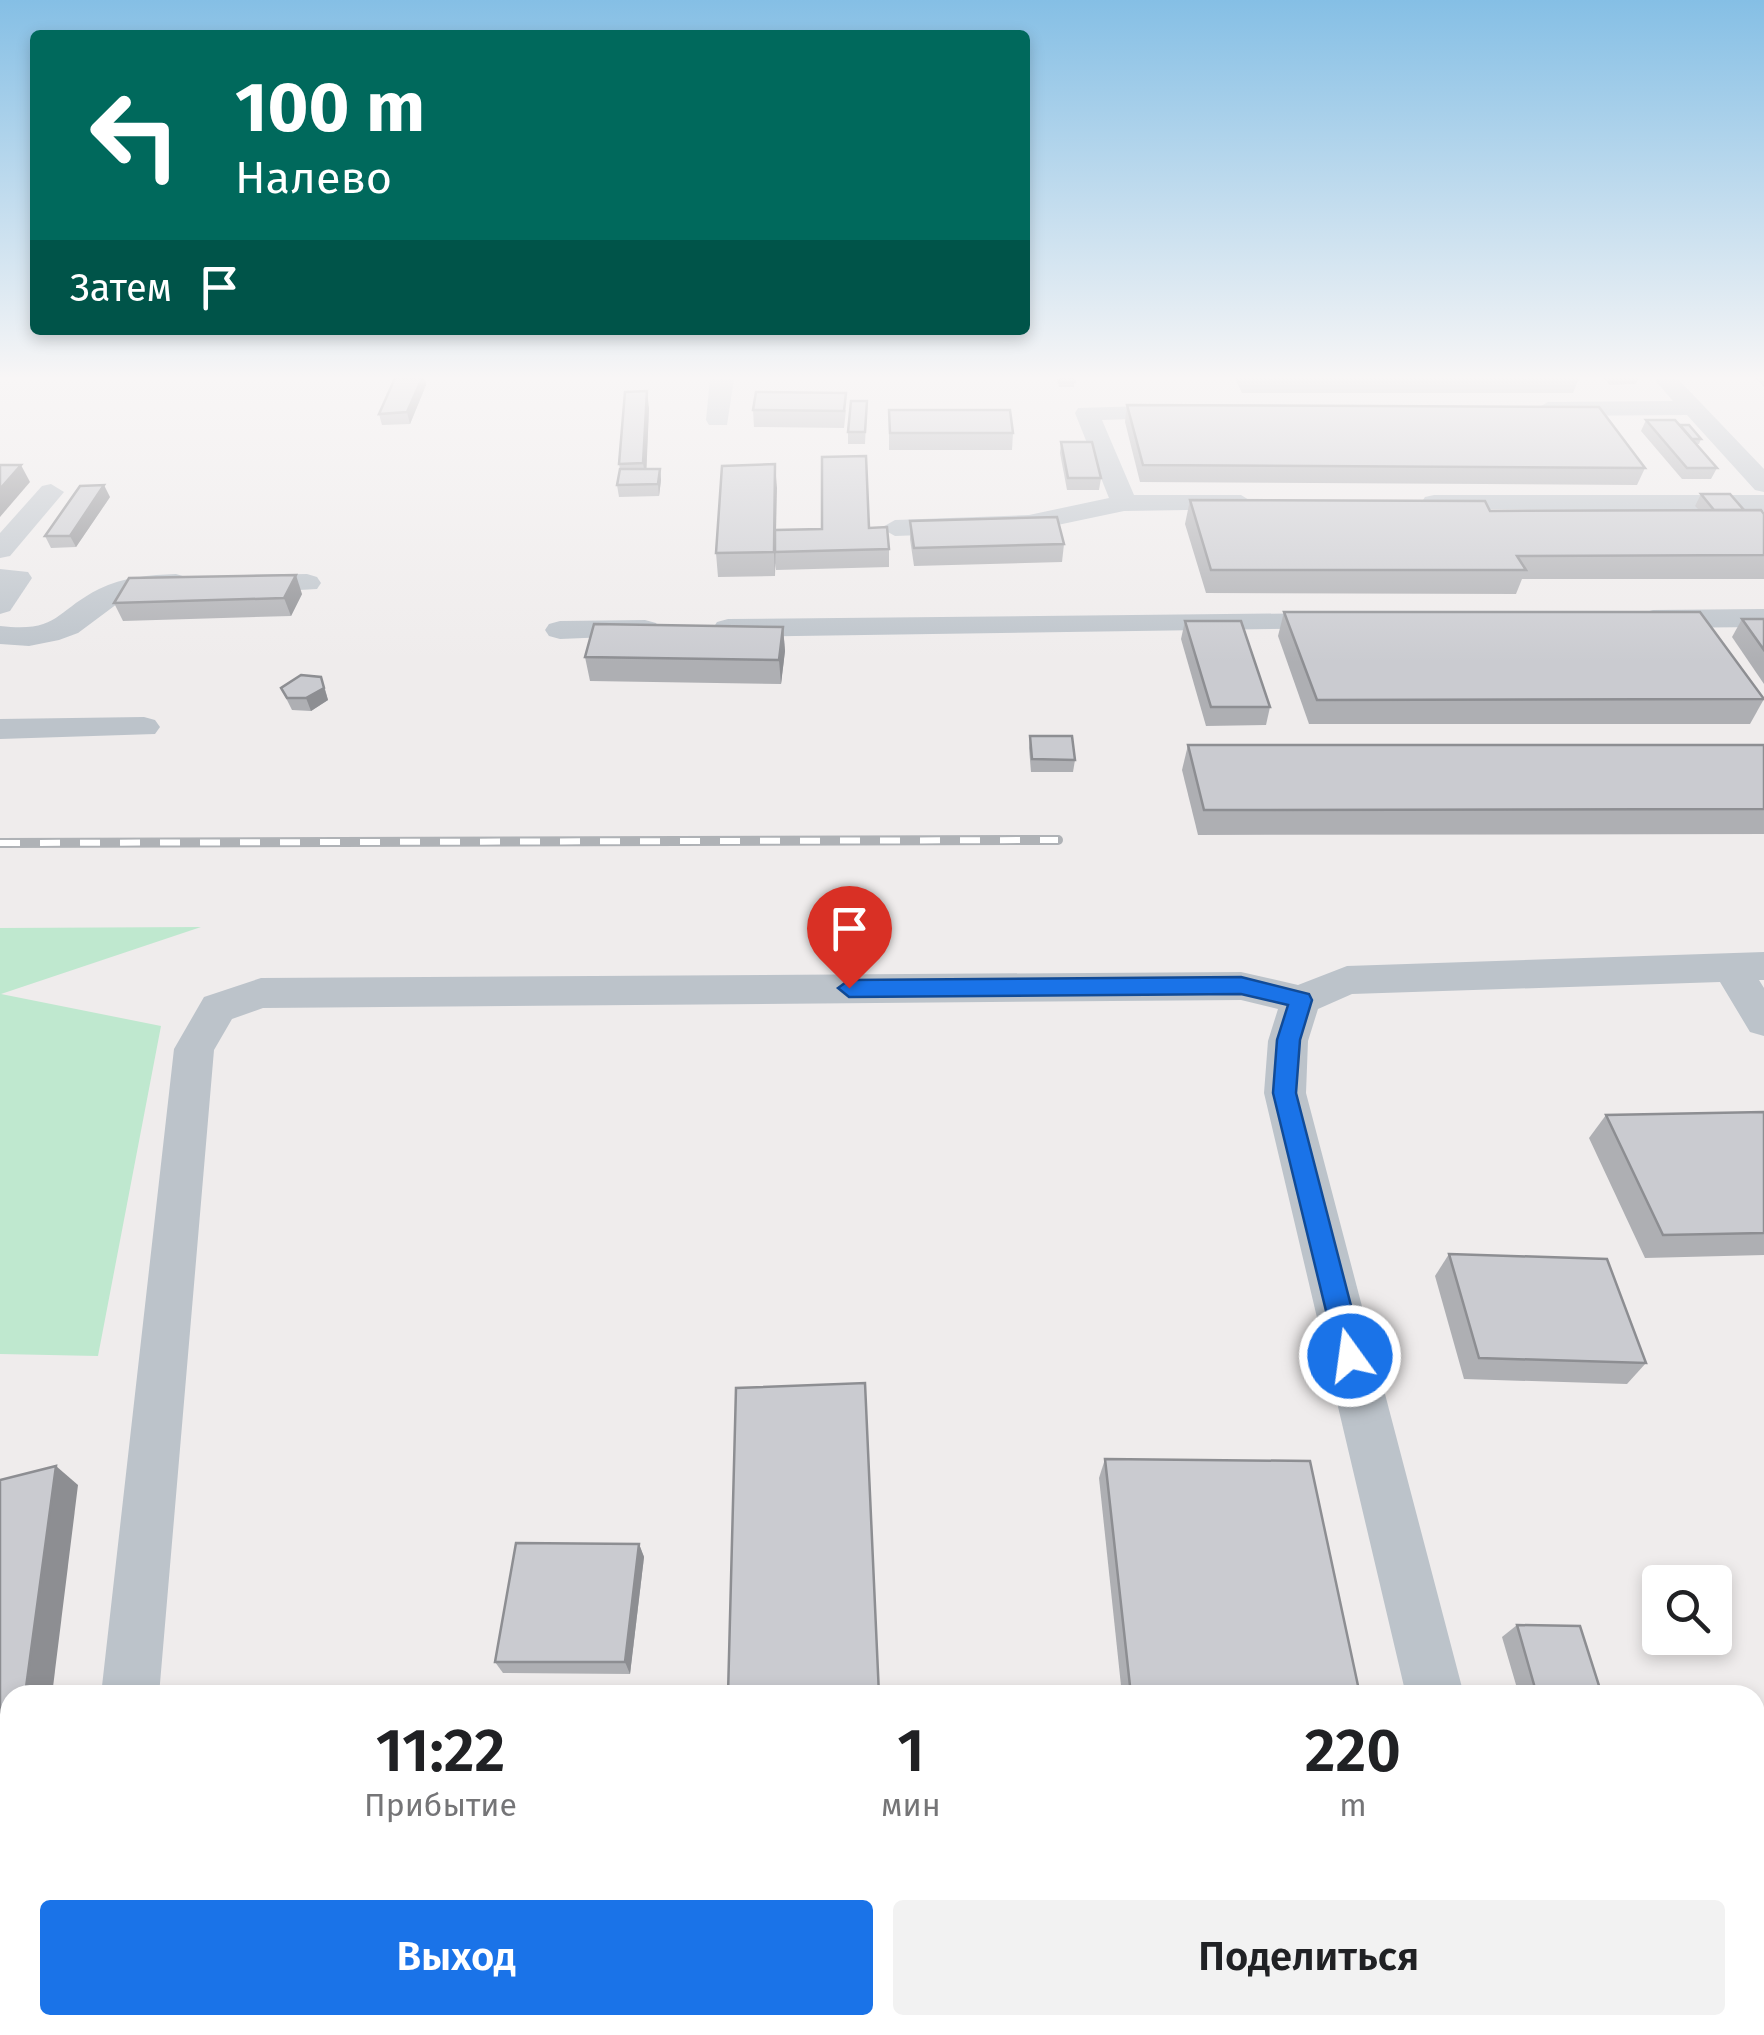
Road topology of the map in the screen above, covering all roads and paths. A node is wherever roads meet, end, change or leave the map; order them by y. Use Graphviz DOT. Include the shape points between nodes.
graph roads {
  1 [pos="1112,474"];
  2 [pos="51,492"];
  3 [pos="1124,503"];
  4 [pos="1264,503"];
  5 [pos="1404,503"];
  6 [pos="1764,503"];
  7 [pos="895,528"];
  8 [pos="0,550"];
  9 [pos="0,578"];
  10 [pos="307,583"];
  11 [pos="0,605"];
  12 [pos="1764,618"];
  13 [pos="1626,619"];
  14 [pos="1370,622"];
  15 [pos="560,630"];
  16 [pos="0,636"];
  17 [pos="144,727"];
  18 [pos="0,729"];
  19 [pos="1747,966"];
  20 [pos="1301,1000"];
  21 [pos="1764,1021"];
  22 [pos="131,1685"];
  23 [pos="1432,1685"];
  1 -- 3 [label="street"];
  2 -- 8 [label="street"];
  3 -- 4 [label="street"];
  3 -- 7 [label="street" via="1028,523"];
  5 -- 6 [label="street"];
  9 -- 11 [label="street" via="18,578"];
  10 -- 16 [label="street" via="134,585 104,597 71,625 21,639"];
  12 -- 13 [label="street"];
  14 -- 15 [label="street"];
  17 -- 18 [label="street"];
  19 -- 20 [label="street" via="1347,980"];
  19 -- 21 [label="street"];
  20 -- 22 [label="street" via="1241,986 341,992 262,993 218,1008 194,1049"];
  20 -- 23 [label="street" via="1288,1040 1284,1093"];
}
